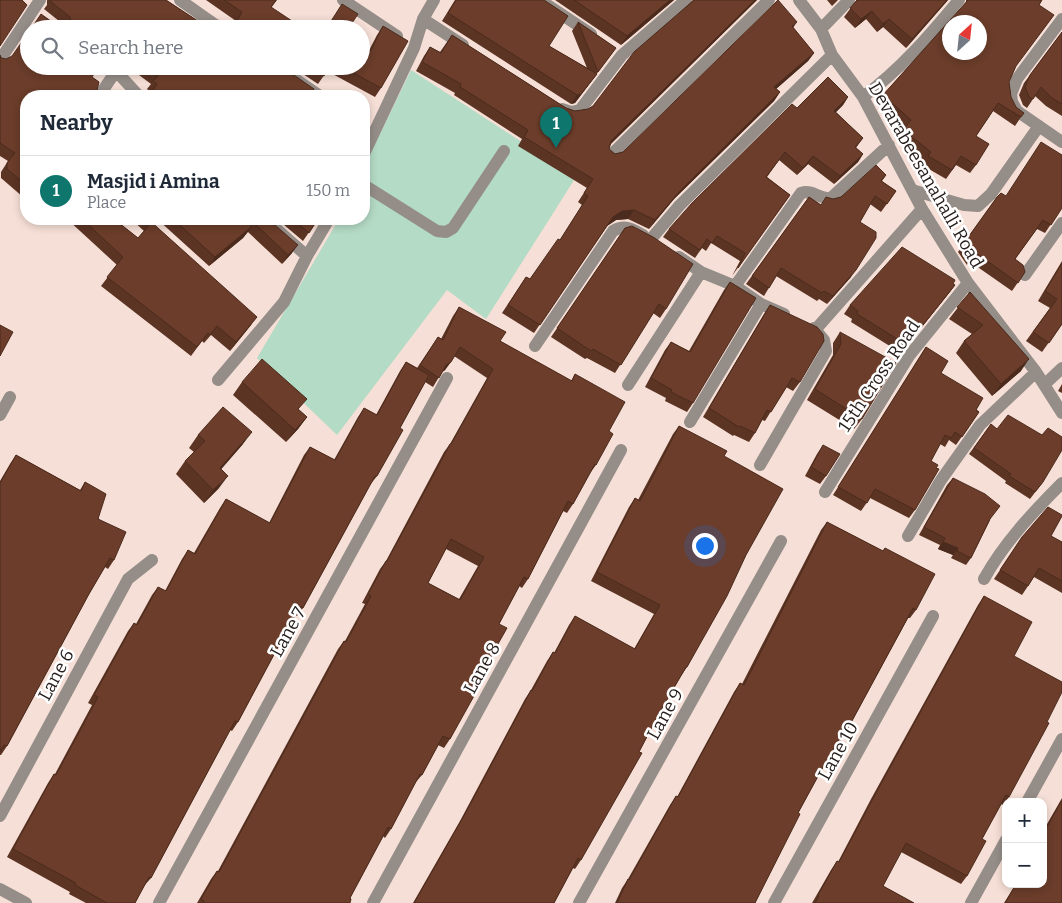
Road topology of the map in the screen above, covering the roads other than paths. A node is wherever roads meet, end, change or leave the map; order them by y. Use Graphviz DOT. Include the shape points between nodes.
graph roads {
  1 [pos="40,0"];
  2 [pos="180,0"];
  3 [pos="343,0"];
  4 [pos="434,0"];
  5 [pos="540,0"];
  6 [pos="686,0"];
  7 [pos="769,0"];
  8 [pos="799,0"];
  9 [pos="850,0"];
  10 [pos="958,0"];
  11 [pos="21,3"];
  12 [pos="32,11"];
  13 [pos="26,20"];
  14 [pos="44,20"];
  15 [pos="209,20"];
  16 [pos="423,20"];
  17 [pos="1062,20"];
  18 [pos="20,29"];
  19 [pos="821,29"];
  20 [pos="597,38"];
  21 [pos="414,48"];
  22 [pos="473,51"];
  23 [pos="832,55"];
  24 [pos="0,60"];
  25 [pos="110,75"];
  26 [pos="119,75"];
  27 [pos="289,75"];
  28 [pos="102,90"];
  29 [pos="133,90"];
  30 [pos="311,90"];
  31 [pos="863,96"];
  32 [pos="556,105"];
  33 [pos="1038,126"];
  34 [pos="370,128"];
  35 [pos="1062,142"];
  36 [pos="889,145"];
  37 [pos="504,151"];
  38 [pos="611,155"];
  39 [pos="370,189"];
  40 [pos="912,190"];
  41 [pos="922,209"];
  42 [pos="1062,223"];
  43 [pos="272,225"];
  44 [pos="325,225"];
  45 [pos="651,239"];
  46 [pos="307,256"];
  47 [pos="701,272"];
  48 [pos="1025,275"];
  49 [pos="968,283"];
  50 [pos="735,286"];
  51 [pos="762,304"];
  52 [pos="816,329"];
  53 [pos="535,346"];
  54 [pos="1062,368"];
  55 [pos="1036,372"];
  56 [pos="448,378"];
  57 [pos="218,380"];
  58 [pos="628,384"];
  59 [pos="1044,385"];
  60 [pos="10,396"];
  61 [pos="1062,414"];
  62 [pos="0,415"];
  63 [pos="690,422"];
  64 [pos="621,450"];
  65 [pos="760,465"];
  66 [pos="1062,483"];
  67 [pos="825,492"];
  68 [pos="908,536"];
  69 [pos="781,542"];
  70 [pos="152,560"];
  71 [pos="984,579"];
  72 [pos="933,616"];
  73 [pos="1062,739"];
  74 [pos="1029,798"];
  75 [pos="0,816"];
  76 [pos="1004,843"];
  77 [pos="0,889"];
  78 [pos="26,903"];
  79 [pos="160,903"];
  80 [pos="373,903"];
  81 [pos="579,903"];
  82 [pos="774,903"];
  83 [pos="971,903"];
  1 -- 12 [label="street"];
  2 -- 15 [label="street"];
  3 -- 21 [label="street"];
  4 -- 16 [label="street"];
  5 -- 20 [label="street"];
  6 -- 32 [label="street" via="618,52 580,110 571,112"];
  7 -- 38 [label="street"];
  8 -- 19 [label="street, Devarabeesanahalli Road"];
  9 -- 19 [label="street"];
  10 -- 31 [label="street" via="923,44 886,80"];
  11 -- 12 [label="street"];
  12 -- 13 [label="street"];
  12 -- 14 [label="street"];
  16 -- 21 [label="street"];
  16 -- 22 [label="street"];
  17 -- 33 [label="street" via="1017,79 1012,94 1017,111"];
  18 -- 24 [label="street"];
  19 -- 23 [label="street, Devarabeesanahalli Road"];
  21 -- 34 [label="street"];
  23 -- 31 [label="street, Devarabeesanahalli Road"];
  23 -- 45 [label="street" via="680,205"];
  25 -- 28 [label="street"];
  26 -- 29 [label="street"];
  27 -- 30 [label="street"];
  31 -- 36 [label="street, Devarabeesanahalli Road"];
  33 -- 35 [label="street"];
  33 -- 40 [label="street" via="991,194 978,206"];
  36 -- 40 [label="street, Devarabeesanahalli Road"];
  36 -- 50 [label="street" via="831,198 826,199 812,191 801,193"];
  37 -- 39 [label="street" via="453,228 446,232 438,231"];
  40 -- 41 [label="street, Devarabeesanahalli Road"];
  41 -- 49 [label="street, Devarabeesanahalli Road"];
  41 -- 52 [label="street"];
  42 -- 48 [label="street"];
  43 -- 46 [label="street"];
  44 -- 46 [label="street"];
  45 -- 47 [label="street"];
  45 -- 53 [label="street" via="628,227 613,231"];
  46 -- 57 [label="street" via="284,302 260,322"];
  47 -- 50 [label="street"];
  47 -- 58 [label="street"];
  49 -- 55 [label="street, Devarabeesanahalli Road"];
  49 -- 67 [label="street, 15th Cross Road" via="909,356"];
  50 -- 51 [label="street"];
  51 -- 52 [label="street"];
  51 -- 63 [label="street"];
  52 -- 65 [label="street" via="824,340 826,351"];
  54 -- 59 [label="street"];
  55 -- 59 [label="street, Devarabeesanahalli Road"];
  55 -- 68 [label="street" via="980,425"];
  56 -- 79 [label="street, Lane 7"];
  59 -- 61 [label="street, Devarabeesanahalli Road"];
  60 -- 62 [label="street"];
  64 -- 80 [label="street, Lane 8"];
  66 -- 71 [label="street" via="996,558"];
  69 -- 81 [label="street, Lane 9"];
  70 -- 75 [label="street, Lane 6" via="128,579"];
  72 -- 82 [label="street, Lane 10"];
  73 -- 74 [label="street"];
  76 -- 83 [label="street"];
  77 -- 78 [label="street"];
}
